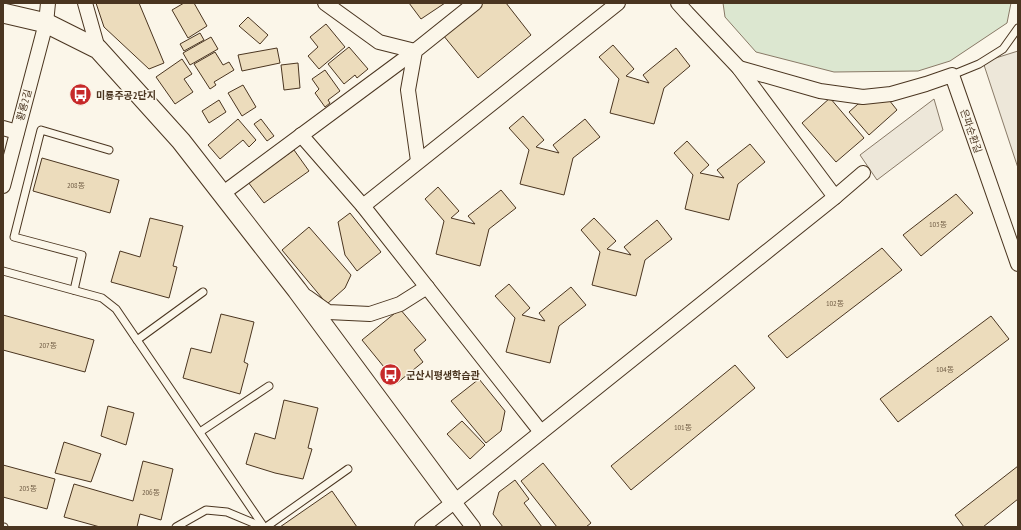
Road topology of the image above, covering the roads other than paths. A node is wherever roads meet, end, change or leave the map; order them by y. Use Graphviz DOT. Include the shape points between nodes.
graph roads {
  1 [pos="48,3"];
  2 [pos="85,3"];
  3 [pos="325,3"];
  4 [pos="475,3"];
  5 [pos="618,3"];
  6 [pos="678,3"];
  7 [pos="3,13"];
  8 [pos="46,23"];
  9 [pos="1018,28"];
  10 [pos="98,49"];
  11 [pos="415,51"];
  12 [pos="739,68"];
  13 [pos="952,75"];
  14 [pos="3,128"];
  15 [pos="17,132"];
  16 [pos="301,135"];
  17 [pos="109,150"];
  18 [pos="418,161"];
  19 [pos="863,173"];
  20 [pos="3,186"];
  21 [pos="222,194"];
  22 [pos="835,197"];
  23 [pos="363,206"];
  24 [pos="1018,264"];
  25 [pos="3,271"];
  26 [pos="427,287"];
  27 [pos="74,290"];
  28 [pos="297,290"];
  29 [pos="203,292"];
  30 [pos="137,340"];
  31 [pos="269,386"];
  32 [pos="200,432"];
  33 [pos="541,432"];
  34 [pos="348,469"];
  35 [pos="454,502"];
  36 [pos="176,527"];
  37 [pos="264,527"];
  38 [pos="422,527"];
  39 [pos="473,527"];
  1 -- 8 [label="street, 황룡2길"];
  2 -- 10 [label="street"];
  3 -- 11 [label="street" via="379,42"];
  4 -- 11 [label="street"];
  5 -- 18 [label="street"];
  6 -- 12 [label="street"];
  7 -- 8 [label="street"];
  8 -- 10 [label="street"];
  8 -- 15 [label="street, 황룡2길"];
  9 -- 13 [label="lane" via="1003,49 979,64"];
  10 -- 21 [label="street" via="182,141"];
  11 -- 16 [label="street"];
  11 -- 18 [label="street" via="408,90"];
  12 -- 13 [label="street" via="820,91 863,97 891,94"];
  12 -- 22 [label="street"];
  13 -- 24 [label="street, 은파순환길"];
  14 -- 15 [label="street"];
  15 -- 20 [label="street, 황룡2길"];
  16 -- 21 [label="street"];
  16 -- 23 [label="street"];
  17 -- 27 [label="lane" via="41,130 14,237 82,255"];
  18 -- 23 [label="street"];
  19 -- 22 [label="street"];
  21 -- 28 [label="street"];
  22 -- 33 [label="street"];
  23 -- 26 [label="street"];
  25 -- 27 [label="lane"];
  26 -- 28 [label="street" via="400,304 370,314 328,312"];
  26 -- 33 [label="street"];
  27 -- 30 [label="lane" via="102,298 116,309"];
  28 -- 35 [label="street"];
  29 -- 30 [label="lane"];
  30 -- 32 [label="lane"];
  31 -- 32 [label="lane"];
  32 -- 37 [label="lane"];
  33 -- 35 [label="street"];
  34 -- 37 [label="lane"];
  35 -- 38 [label="street"];
  35 -- 39 [label="street"];
  36 -- 37 [label="lane" via="206,510 228,512"];
}
